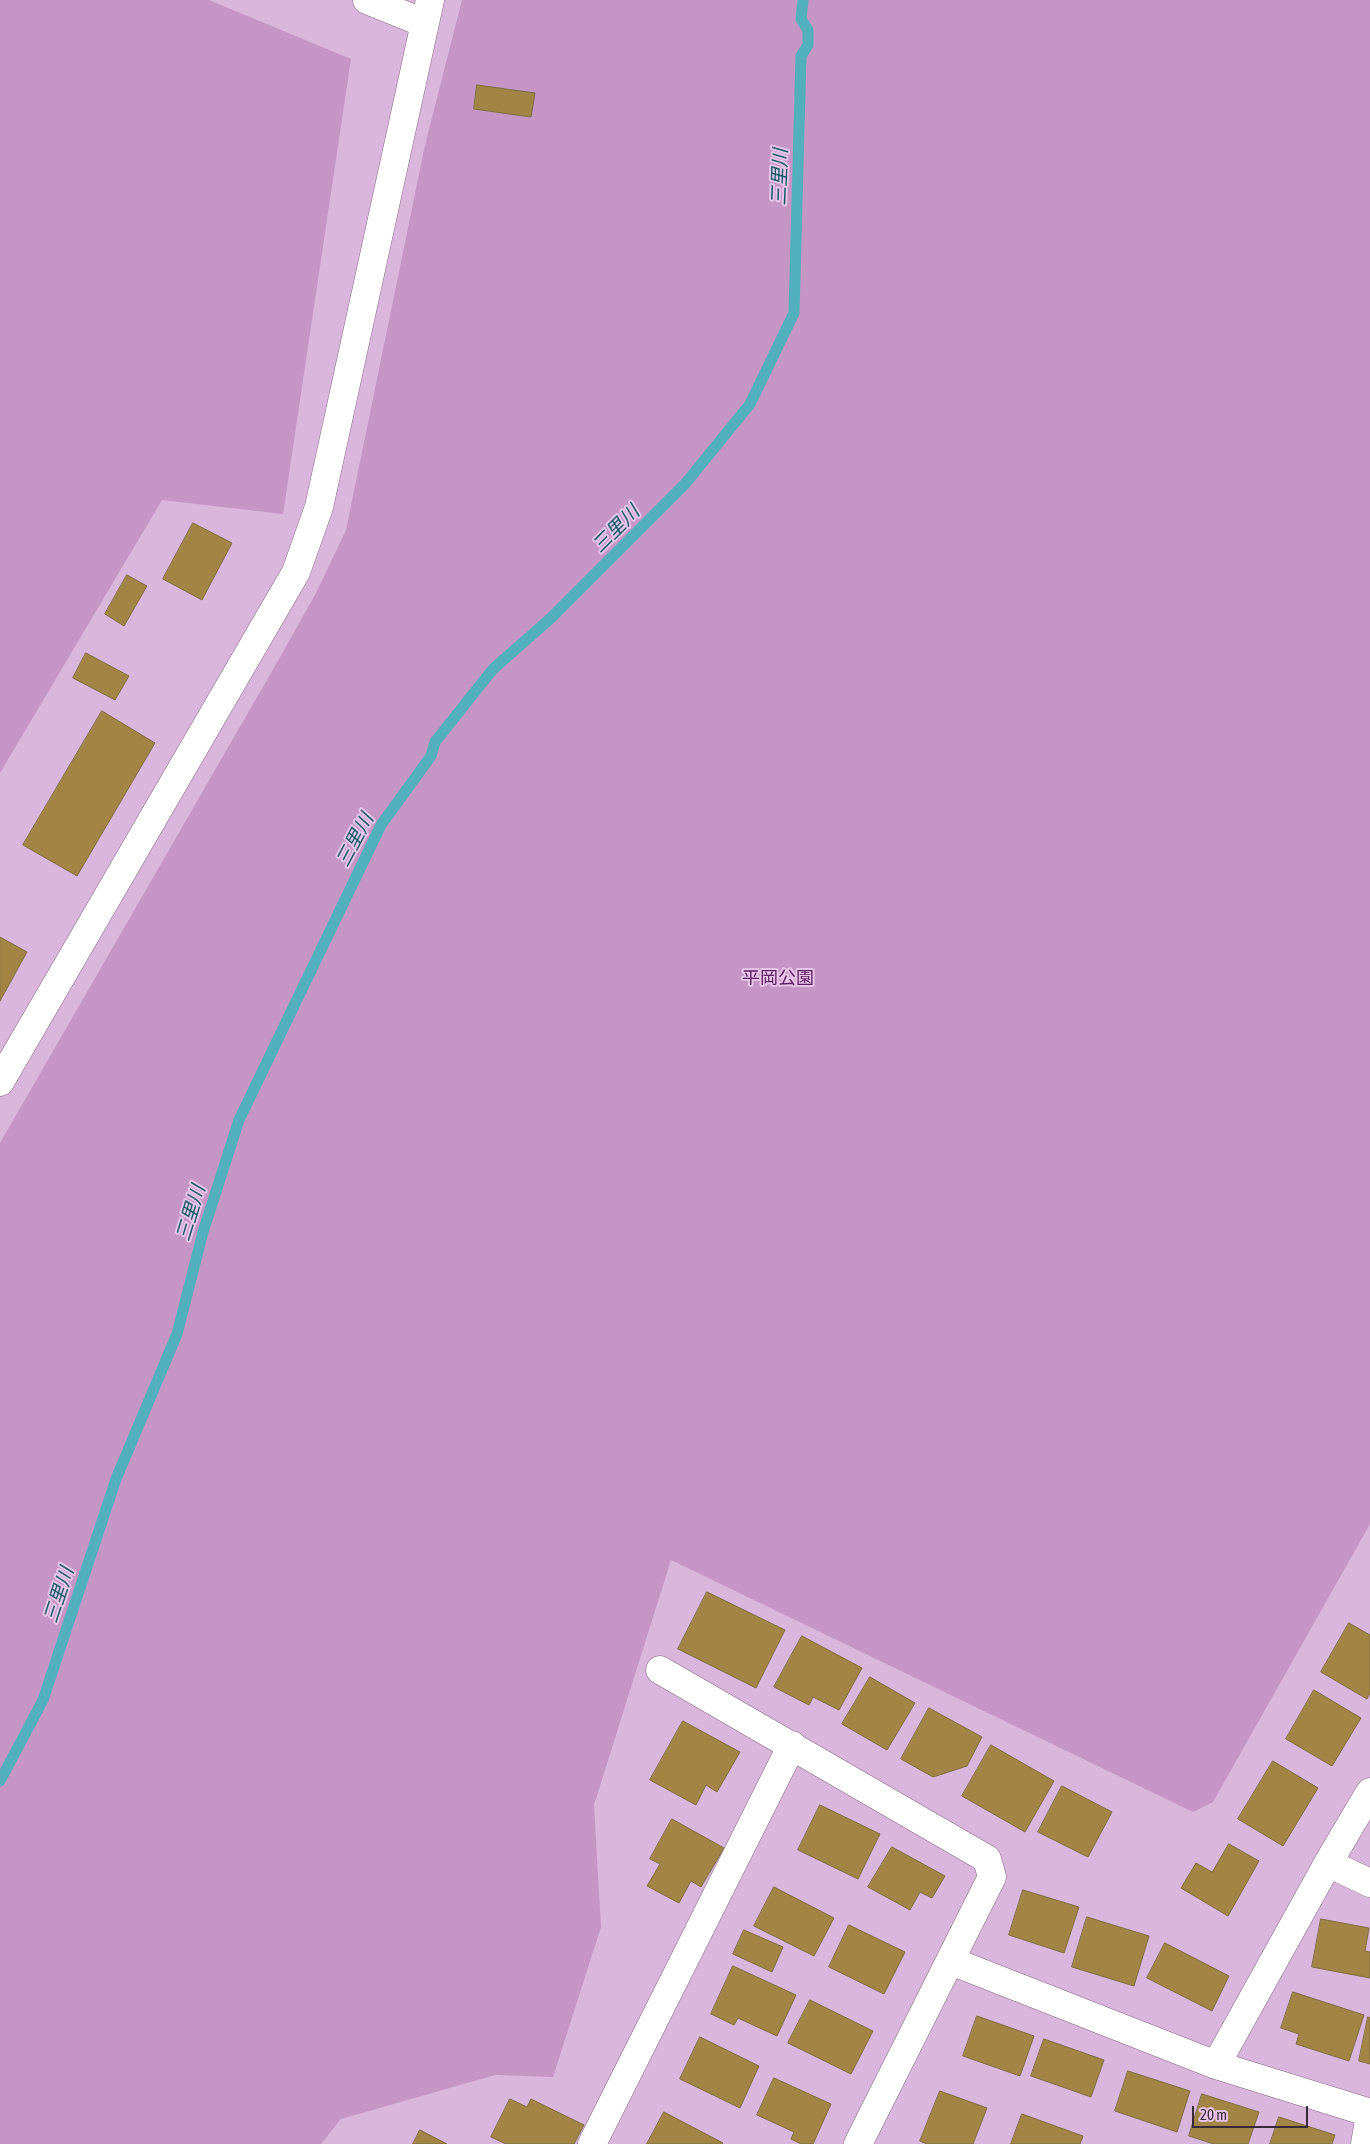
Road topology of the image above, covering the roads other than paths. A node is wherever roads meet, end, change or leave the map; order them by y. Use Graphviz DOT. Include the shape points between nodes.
graph roads {
  1 [pos="367,0"];
  2 [pos="427,11"];
  3 [pos="0,1082"];
  4 [pos="660,1670"];
  5 [pos="792,1745"];
  6 [pos="1370,1792"];
  7 [pos="1328,1863"];
  8 [pos="1370,1884"];
  9 [pos="951,1961"];
  10 [pos="1216,2065"];
  11 [pos="1370,2114"];
  12 [pos="592,2144"];
  13 [pos="858,2144"];
  14 [pos="1365,2144"];
  1 -- 2 [label="street"];
  2 -- 3 [label="street" via="319,507 296,572"];
  4 -- 5 [label="street"];
  5 -- 9 [label="street" via="987,1859 992,1878"];
  5 -- 12 [label="street"];
  6 -- 7 [label="street"];
  7 -- 8 [label="street"];
  7 -- 10 [label="street"];
  9 -- 10 [label="street"];
  9 -- 13 [label="street"];
  10 -- 11 [label="street"];
  11 -- 14 [label="street"];
}
